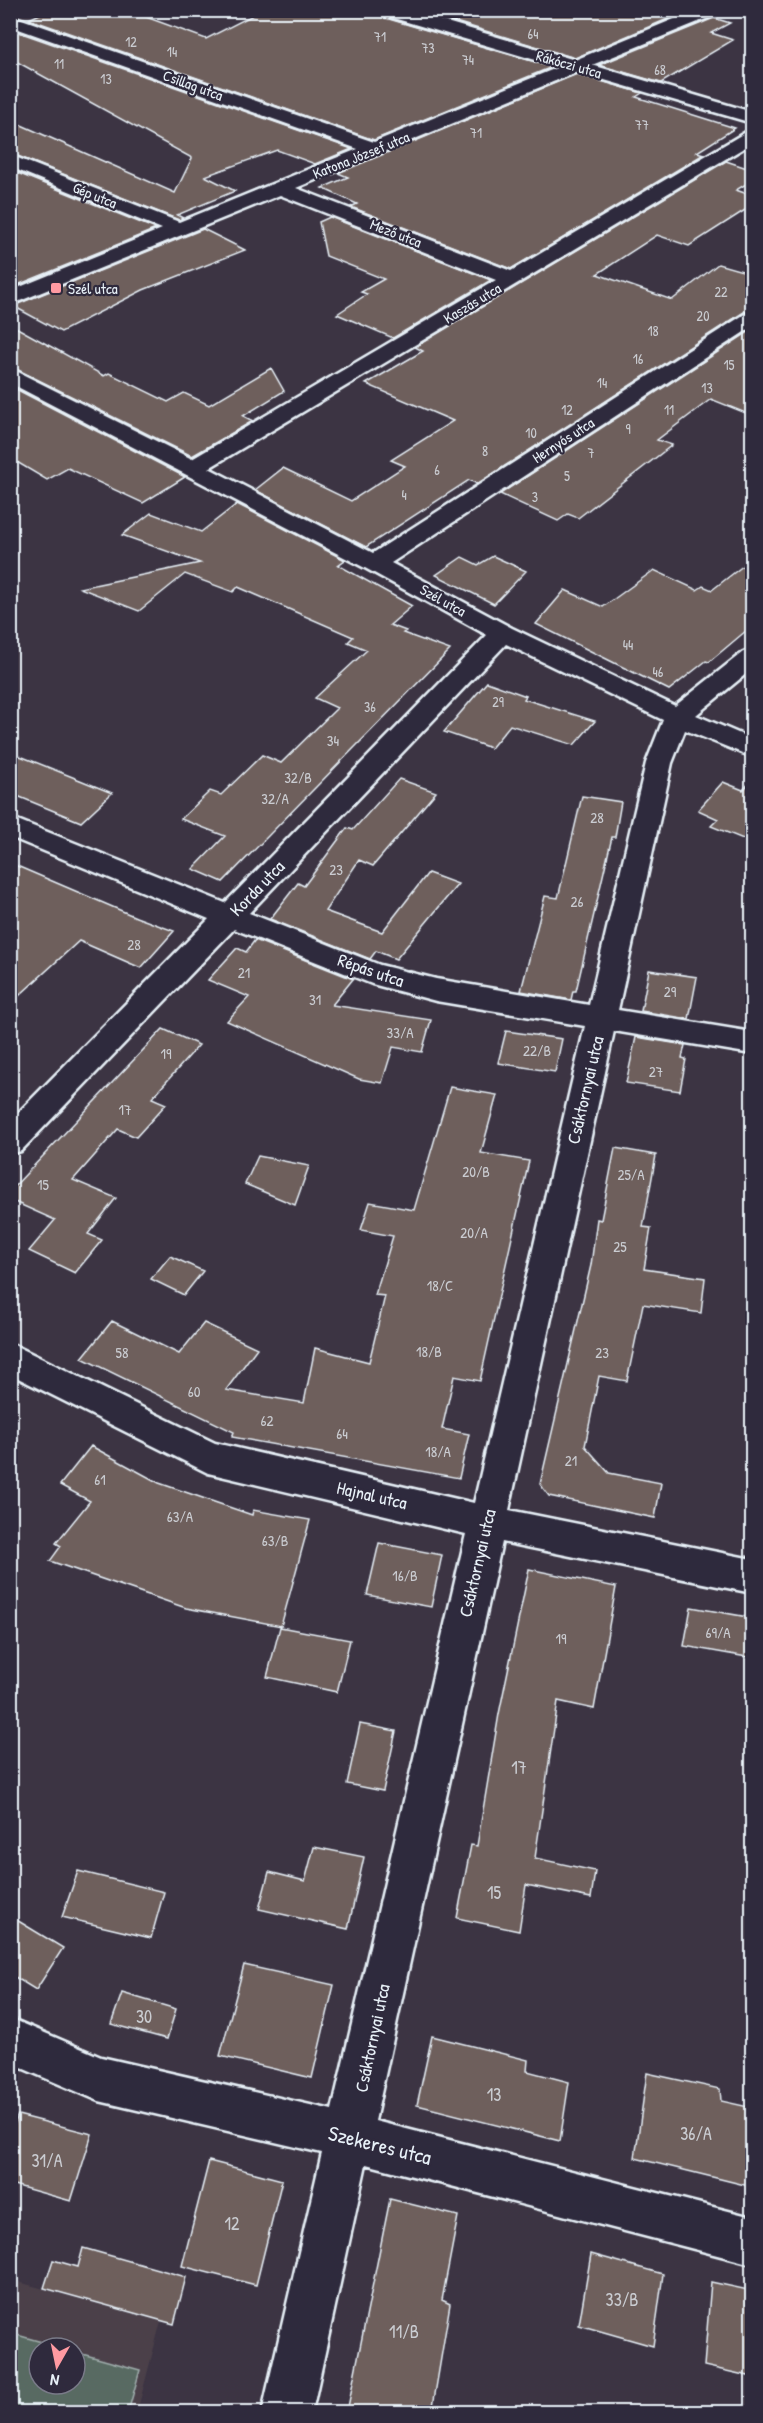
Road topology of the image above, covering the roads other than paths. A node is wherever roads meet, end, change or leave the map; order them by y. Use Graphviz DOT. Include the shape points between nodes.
graph roads {
  1 [pos="386,10"];
  2 [pos="712,10"];
  3 [pos="10,20"];
  4 [pos="575,66"];
  5 [pos="753,118"];
  6 [pos="753,136"];
  7 [pos="375,149"];
  8 [pos="10,160"];
  9 [pos="279,188"];
  10 [pos="178,229"];
  11 [pos="513,279"];
  12 [pos="10,299"];
  13 [pos="753,318"];
  14 [pos="10,375"];
  15 [pos="192,469"];
  16 [pos="374,563"];
  17 [pos="503,633"];
  18 [pos="753,657"];
  19 [pos="677,717"];
  20 [pos="753,749"];
  21 [pos="10,826"];
  22 [pos="230,916"];
  23 [pos="602,1019"];
  24 [pos="753,1043"];
  25 [pos="10,1142"];
  26 [pos="10,1357"];
  27 [pos="486,1522"];
  28 [pos="753,1576"];
  29 [pos="10,2040"];
  30 [pos="350,2137"];
  31 [pos="753,2241"];
  32 [pos="287,2412"];
  1 -- 4 [label="street, Rákóczi utca"];
  2 -- 4 [label="street, Katona József utca"];
  3 -- 7 [label="street, Csillag utca"];
  4 -- 5 [label="street, Rákóczi utca"];
  4 -- 7 [label="street, Katona József utca"];
  6 -- 11 [label="street, Kaszás utca"];
  7 -- 9 [label="street, Katona József utca"];
  8 -- 10 [label="street, Gép utca"];
  9 -- 10 [label="street, Katona József utca"];
  9 -- 11 [label="street, Mező utca"];
  10 -- 12 [label="street, Katona József utca"];
  11 -- 15 [label="street, Kaszás utca"];
  13 -- 16 [label="street, Hernyós utca"];
  14 -- 15 [label="street, Szél utca"];
  15 -- 16 [label="street, Szél utca"];
  16 -- 17 [label="street, Szél utca"];
  17 -- 19 [label="street, Szél utca"];
  17 -- 22 [label="street, Korda utca"];
  18 -- 19 [label="street"];
  19 -- 20 [label="street, Szél utca"];
  19 -- 23 [label="street, Csáktornyai utca" via="659,764"];
  21 -- 22 [label="street, Répás utca"];
  22 -- 23 [label="street, Répás utca" via="372,974 436,990"];
  22 -- 25 [label="street, Korda utca"];
  23 -- 24 [label="street, Répás utca"];
  23 -- 27 [label="street, Csáktornyai utca"];
  26 -- 27 [label="street, Hajnal utca" via="208,1457"];
  27 -- 28 [label="street, Hajnal utca"];
  27 -- 30 [label="street, Csáktornyai utca"];
  29 -- 30 [label="street, Szekeres utca" via="99,2079"];
  30 -- 31 [label="street, Szekeres utca"];
  30 -- 32 [label="street, Csáktornyai utca"];
}
